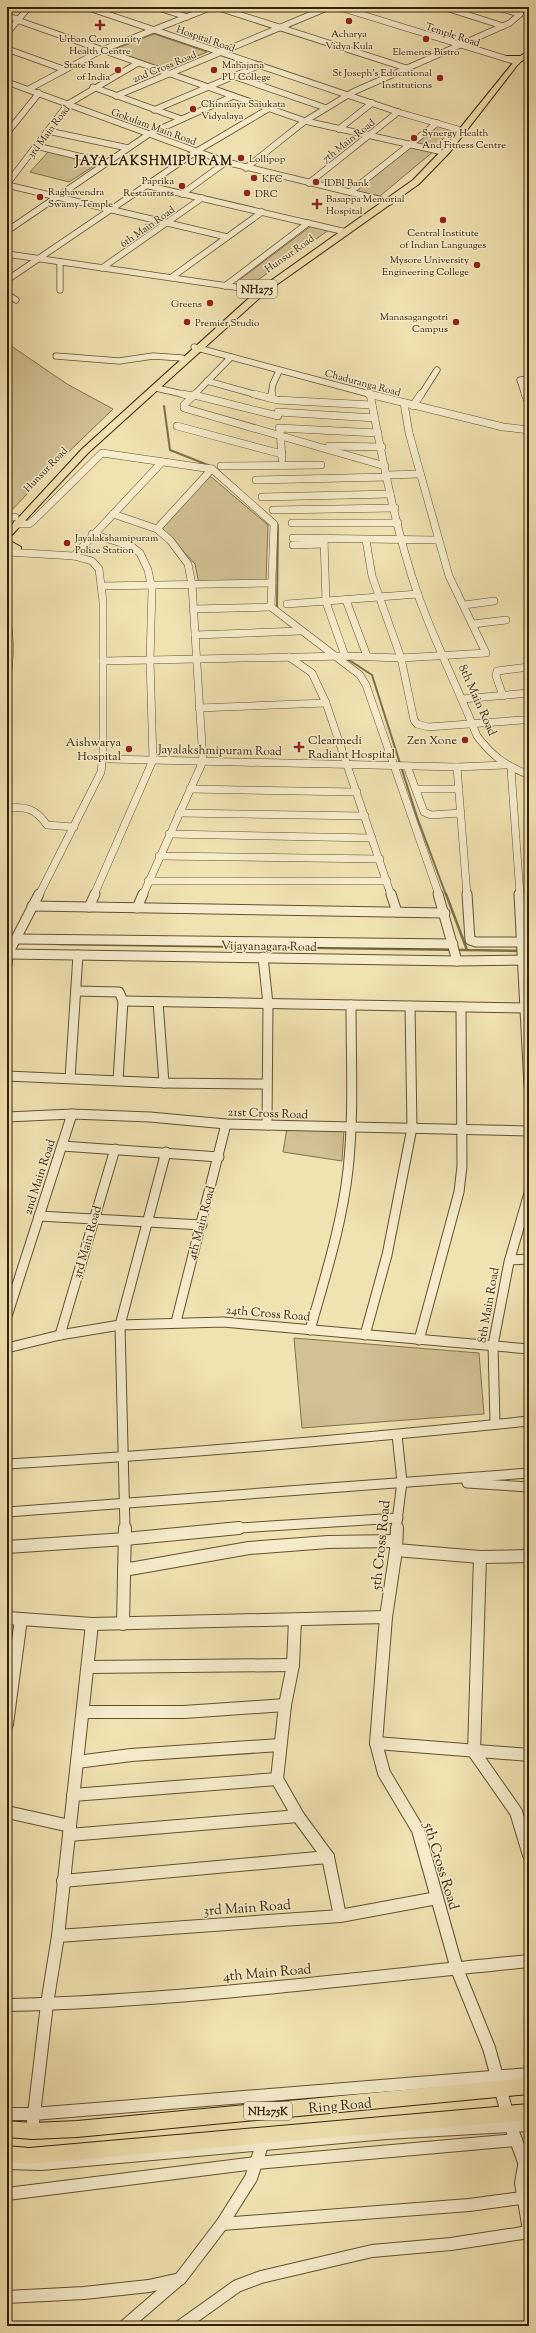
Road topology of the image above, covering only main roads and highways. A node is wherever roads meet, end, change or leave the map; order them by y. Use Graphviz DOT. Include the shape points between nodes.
graph roads {
  1 [pos="529,48"];
  2 [pos="529,53"];
  3 [pos="515,61"];
  4 [pos="388,201"];
  5 [pos="343,231"];
  6 [pos="197,347"];
  7 [pos="13,519"];
  8 [pos="7,526"];
  9 [pos="7,535"];
  10 [pos="7,542"];
  11 [pos="11,551"];
  12 [pos="529,2086"];
  13 [pos="529,2112"];
  14 [pos="7,2129"];
  15 [pos="7,2154"];
  1 -- 3 [label="main road"];
  2 -- 3 [label="main road"];
  3 -- 3 [label="main road" via="500,57"];
  3 -- 4 [label="main road" via="477,100 457,129 412,182"];
  3 -- 4 [label="main road" via="447,150 416,182"];
  4 -- 5 [label="main road"];
  5 -- 6 [label="main road" via="262,291"];
  5 -- 6 [label="main road, Hunsur Road / NH275" via="255,290"];
  6 -- 7 [label="main road"];
  6 -- 7 [label="main road, Hunsur Road / NH275" via="69,459"];
  7 -- 8 [label="main road, Hunsur Road / NH275"];
  7 -- 9 [label="main road"];
  10 -- 11 [label="main road"];
  12 -- 14 [label="highway, Ring Road / NH275K" via="499,2084 367,2103 32,2123"];
  13 -- 15 [label="highway, Ring Road / NH275K" via="510,2120 29,2156"];
}
